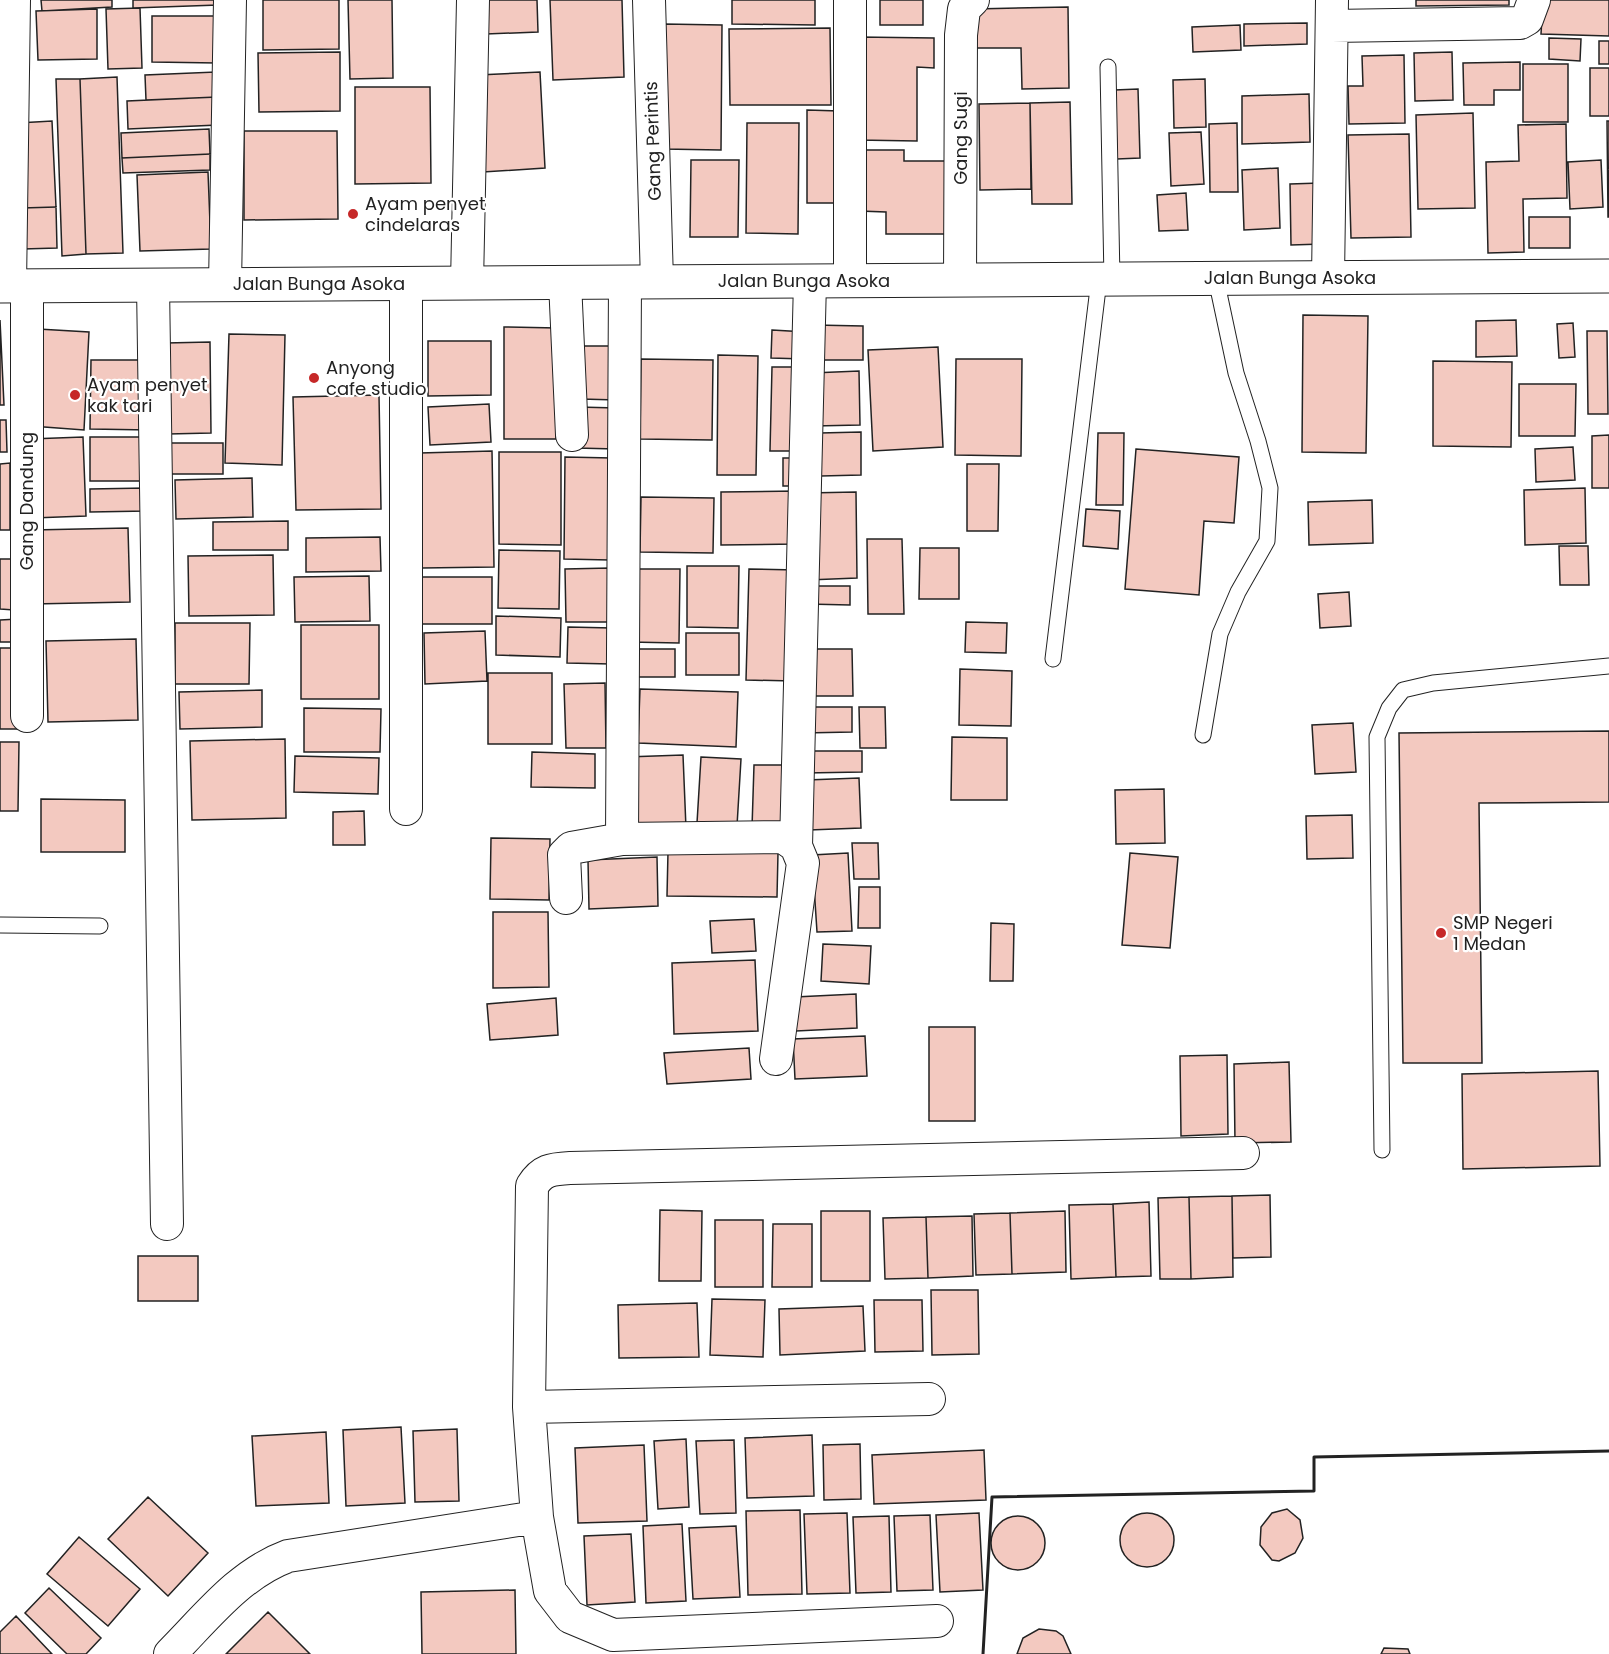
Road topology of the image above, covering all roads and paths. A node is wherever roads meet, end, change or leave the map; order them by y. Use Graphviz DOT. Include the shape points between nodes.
graph roads {
  1 [pos="14,0"];
  2 [pos="230,0"];
  3 [pos="473,0"];
  4 [pos="649,0"];
  5 [pos="850,0"];
  6 [pos="973,0"];
  7 [pos="1534,0"];
  8 [pos="1332,13"];
  9 [pos="1108,67"];
  10 [pos="1609,276"];
  11 [pos="1328,278"];
  12 [pos="1216,279"];
  13 [pos="960,280"];
  14 [pos="1105,280"];
  15 [pos="810,281"];
  16 [pos="850,281"];
  17 [pos="565,282"];
  18 [pos="625,282"];
  19 [pos="657,282"];
  20 [pos="406,283"];
  21 [pos="467,283"];
  22 [pos="153,285"];
  23 [pos="225,285"];
  24 [pos="12,286"];
  25 [pos="572,435"];
  26 [pos="1053,659"];
  27 [pos="1609,666"];
  28 [pos="27,717"];
  29 [pos="1203,735"];
  30 [pos="406,809"];
  31 [pos="622,839"];
  32 [pos="796,846"];
  33 [pos="566,898"];
  34 [pos="0,925"];
  35 [pos="100,926"];
  36 [pos="776,1059"];
  37 [pos="1382,1150"];
  38 [pos="1243,1153"];
  39 [pos="167,1224"];
  40 [pos="928,1399"];
  41 [pos="529,1407"];
  42 [pos="537,1517"];
  43 [pos="937,1622"];
  44 [pos="170,1654"];
  1 -- 24 [label="street, Gang Dandung"];
  2 -- 23 [label="street"];
  3 -- 21 [label="street"];
  4 -- 19 [label="street, Gang Perintis"];
  5 -- 16 [label="street"];
  6 -- 13 [label="street, Gang Sugi" via="964,9 961,35"];
  7 -- 8 [label="street" via="1527,19 1521,22"];
  8 -- 11 [label="street"];
  9 -- 14 [label="lane"];
  10 -- 11 [label="street, Jalan Bunga Asoka"];
  11 -- 12 [label="street, Jalan Bunga Asoka"];
  12 -- 14 [label="street, Jalan Bunga Asoka"];
  12 -- 29 [label="lane" via="1236,373 1270,488 1267,541 1220,634"];
  13 -- 14 [label="street, Jalan Bunga Asoka"];
  13 -- 16 [label="street, Jalan Bunga Asoka"];
  14 -- 26 [label="lane"];
  15 -- 16 [label="street, Jalan Bunga Asoka"];
  15 -- 19 [label="street, Jalan Bunga Asoka"];
  15 -- 32 [label="street"];
  17 -- 18 [label="street, Jalan Bunga Asoka"];
  17 -- 21 [label="street, Jalan Bunga Asoka"];
  17 -- 25 [label="street"];
  18 -- 19 [label="street, Jalan Bunga Asoka"];
  18 -- 31 [label="street"];
  20 -- 21 [label="street, Jalan Bunga Asoka"];
  20 -- 23 [label="street, Jalan Bunga Asoka"];
  20 -- 30 [label="street"];
  22 -- 23 [label="street, Jalan Bunga Asoka"];
  22 -- 24 [label="street, Jalan Bunga Asoka"];
  22 -- 39 [label="street"];
  24 -- 28 [label="street, Gang Dandung"];
  27 -- 37 [label="lane" via="1433,683 1403,690 1389,708 1377,737"];
  31 -- 32 [label="street" via="783,837"];
  31 -- 33 [label="street" via="571,848 564,855"];
  32 -- 36 [label="street" via="803,863"];
  34 -- 35 [label="lane"];
  38 -- 41 [label="street" via="548,1170 532,1186"];
  40 -- 41 [label="street"];
  41 -- 42 [label="street"];
  42 -- 43 [label="street" via="550,1591 570,1617 613,1635"];
  42 -- 44 [label="street" via="288,1556 266,1564"];
}
